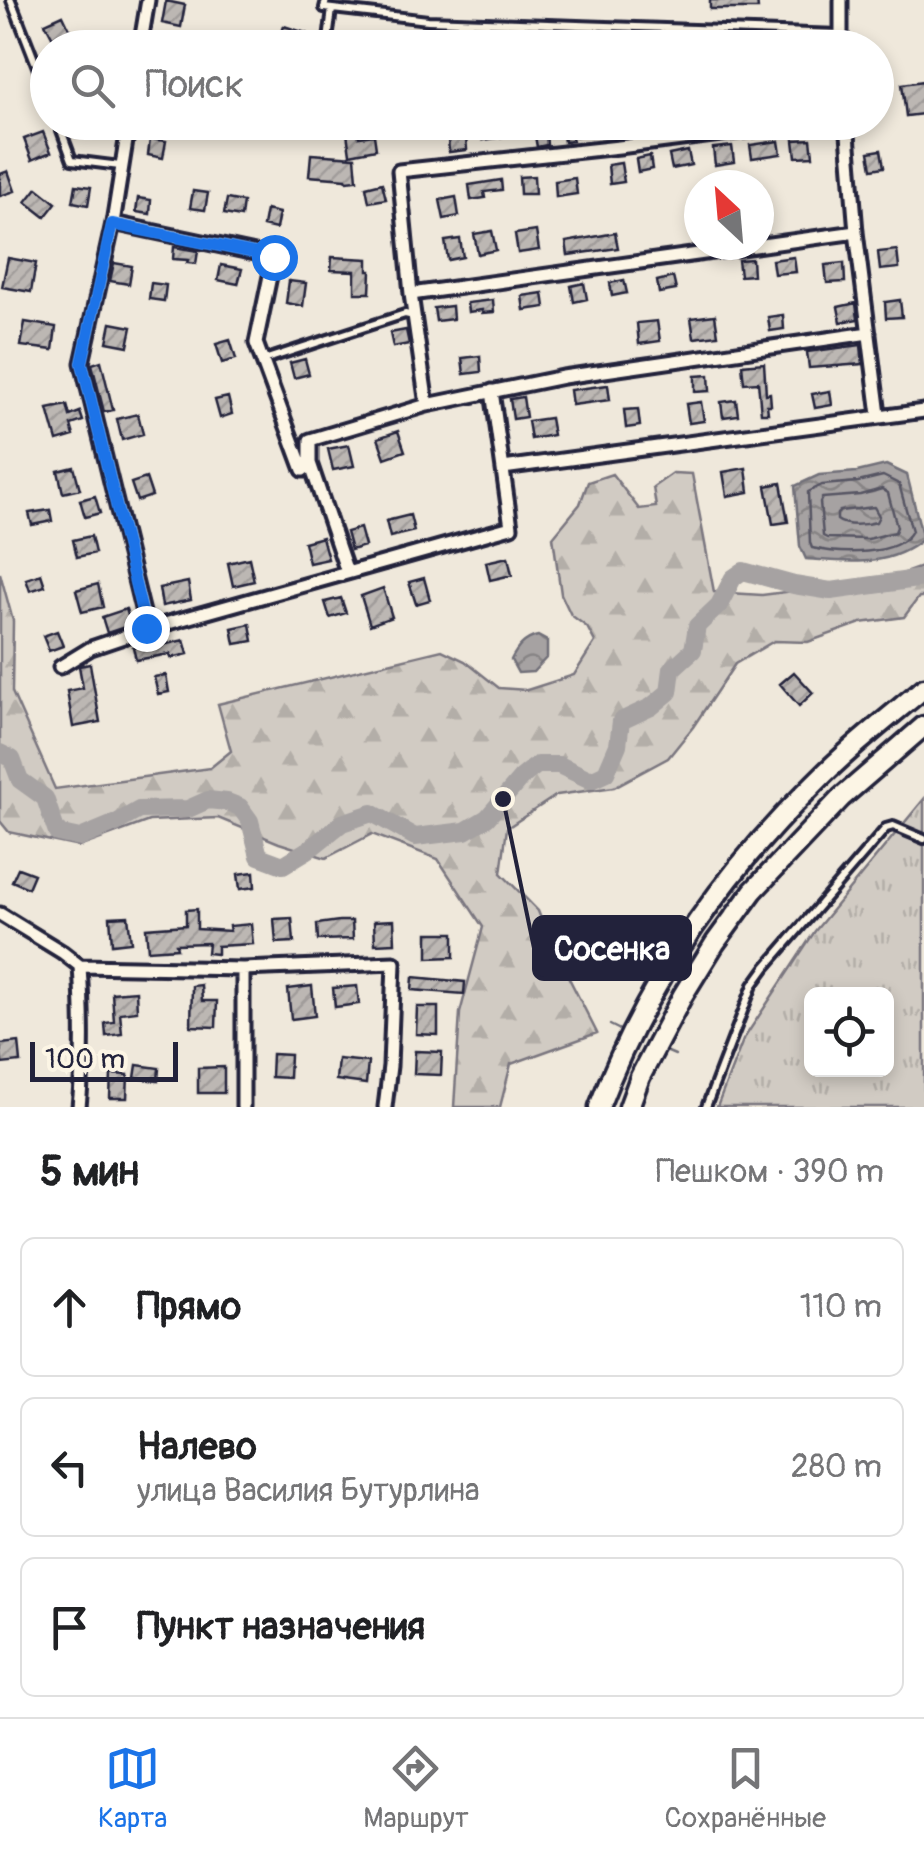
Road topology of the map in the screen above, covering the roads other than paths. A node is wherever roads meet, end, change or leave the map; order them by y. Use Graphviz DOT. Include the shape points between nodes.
graph roads {
  1 [pos="11,0"];
  2 [pos="148,0"];
  3 [pos="326,0"];
  4 [pos="840,0"];
  5 [pos="332,9"];
  6 [pos="143,30"];
  7 [pos="329,30"];
  8 [pos="624,30"];
  9 [pos="840,30"];
  10 [pos="30,49"];
  11 [pos="65,140"];
  12 [pos="126,140"];
  13 [pos="674,140"];
  14 [pos="848,140"];
  15 [pos="122,166"];
  16 [pos="112,224"];
  17 [pos="856,232"];
  18 [pos="410,294"];
  19 [pos="414,316"];
  20 [pos="869,333"];
  21 [pos="262,360"];
  22 [pos="492,391"];
  23 [pos="427,405"];
  24 [pos="924,411"];
  25 [pos="880,415"];
  26 [pos="502,468"];
  27 [pos="303,470"];
  28 [pos="347,572"];
  29 [pos="146,628"];
  30 [pos="60,668"];
  31 [pos="924,688"];
  32 [pos="924,726"];
  33 [pos="924,839"];
  34 [pos="0,914"];
  35 [pos="80,966"];
  36 [pos="243,968"];
  37 [pos="78,1107"];
  38 [pos="243,1107"];
  39 [pos="384,1107"];
  40 [pos="599,1107"];
  41 [pos="629,1107"];
  42 [pos="706,1107"];
  1 -- 10 [label="lane"];
  2 -- 6 [label="street"];
  3 -- 5 [label="lane" via="324,8"];
  4 -- 9 [label="street"];
  5 -- 7 [label="lane"];
  5 -- 8 [label="lane"];
  11 -- 15 [label="lane" via="72,160"];
  12 -- 15 [label="street"];
  13 -- 18 [label="street" via="399,171"];
  14 -- 17 [label="street"];
  15 -- 16 [label="street"];
  16 -- 21 [label="street" via="274,257 256,343"];
  16 -- 29 [label="street" via="82,363"];
  17 -- 18 [label="street"];
  17 -- 20 [label="street"];
  18 -- 19 [label="street"];
  19 -- 21 [label="lane"];
  19 -- 23 [label="street"];
  20 -- 22 [label="street"];
  20 -- 25 [label="street"];
  21 -- 27 [label="street"];
  22 -- 23 [label="street"];
  22 -- 26 [label="street"];
  23 -- 28 [label="street" via="310,440 310,463"];
  24 -- 25 [label="street"];
  25 -- 26 [label="street"];
  26 -- 28 [label="street" via="511,527"];
  28 -- 29 [label="street"];
  29 -- 30 [label="street"];
  31 -- 40 [label="main road" via="822,775 731,874 654,989"];
  32 -- 41 [label="main road" via="841,798 753,891 683,995"];
  33 -- 42 [label="lane" via="886,828 766,967"];
  34 -- 35 [label="street"];
  35 -- 36 [label="street"];
  35 -- 37 [label="street"];
  36 -- 38 [label="street"];
  36 -- 39 [label="street" via="394,964"];
}
